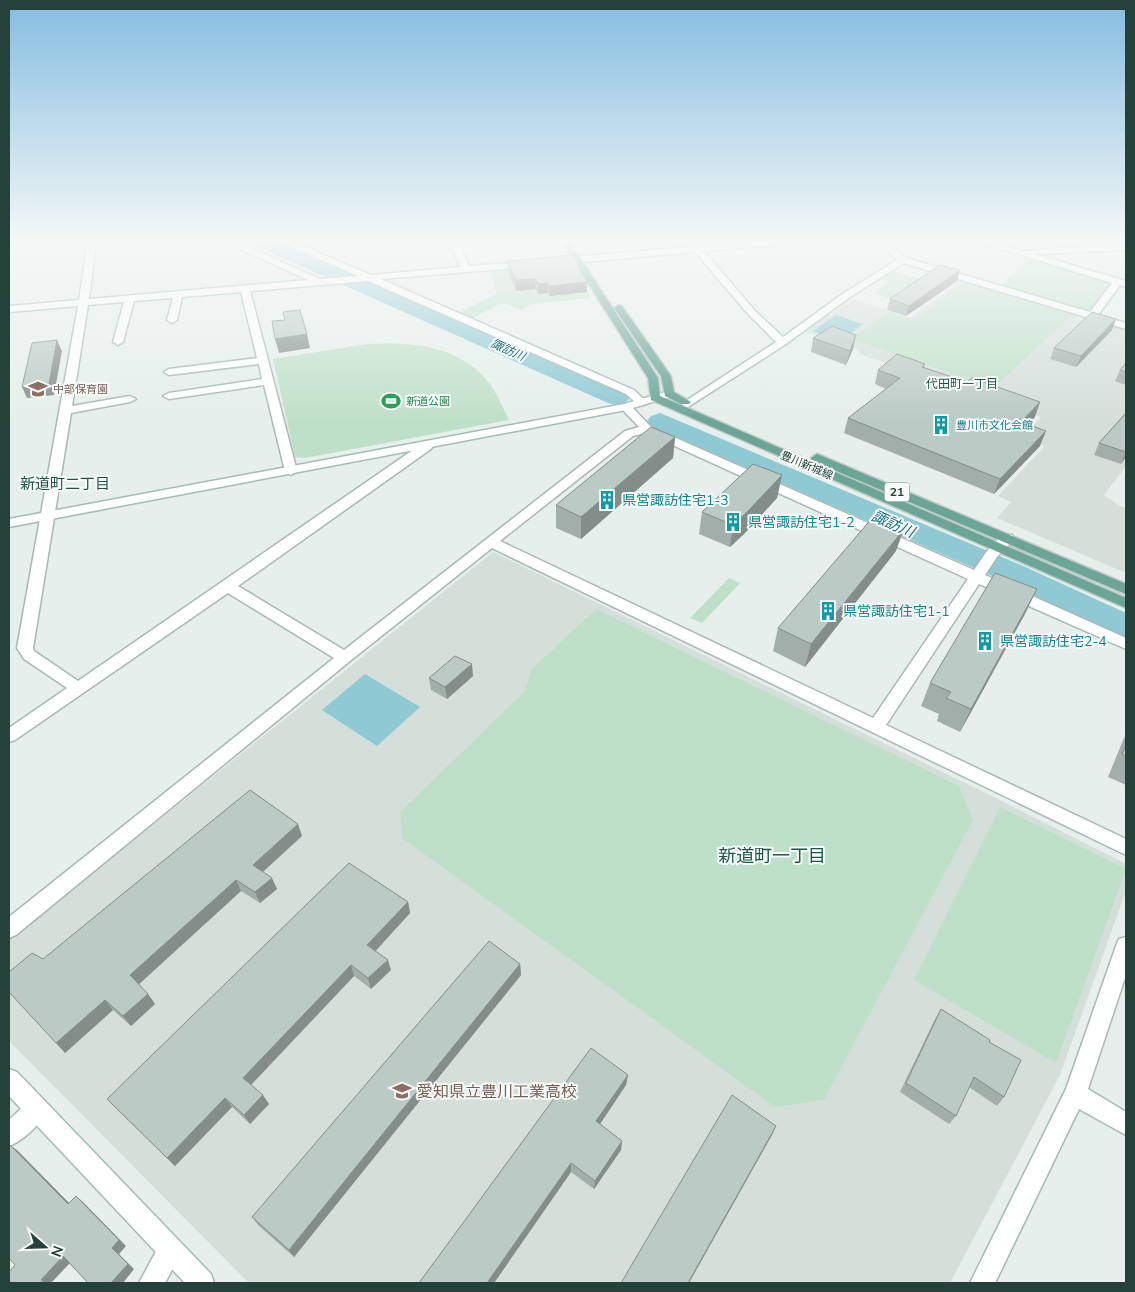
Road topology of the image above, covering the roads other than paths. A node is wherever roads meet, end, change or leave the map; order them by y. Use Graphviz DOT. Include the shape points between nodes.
graph roads {
  1 [pos="81,302"];
  2 [pos="84,302"];
  3 [pos="129,302"];
  4 [pos="176,302"];
  5 [pos="249,302"];
  6 [pos="425,302"];
  7 [pos="607,302"];
  8 [pos="612,302"];
  9 [pos="743,302"];
  10 [pos="837,302"];
  11 [pos="1049,302"];
  12 [pos="1105,302"];
  13 [pos="9,309"];
  14 [pos="1093,315"];
  15 [pos="172,320"];
  16 [pos="1126,326"];
  17 [pos="118,342"];
  18 [pos="782,342"];
  19 [pos="263,360"];
  20 [pos="170,372"];
  21 [pos="268,381"];
  22 [pos="669,394"];
  23 [pos="168,396"];
  24 [pos="655,398"];
  25 [pos="130,399"];
  26 [pos="641,402"];
  27 [pos="688,404"];
  28 [pos="626,407"];
  29 [pos="67,410"];
  30 [pos="647,429"];
  31 [pos="427,446"];
  32 [pos="292,471"];
  33 [pos="46,517"];
  34 [pos="9,523"];
  35 [pos="491,542"];
  36 [pos="999,547"];
  37 [pos="979,573"];
  38 [pos="228,586"];
  39 [pos="1126,589"];
  40 [pos="1126,603"];
  41 [pos="1126,644"];
  42 [pos="345,657"];
  43 [pos="78,688"];
  44 [pos="876,727"];
  45 [pos="9,736"];
  46 [pos="1126,847"];
  47 [pos="9,929"];
  48 [pos="1126,946"];
  49 [pos="9,1080"];
  50 [pos="1075,1094"];
  51 [pos="37,1109"];
  52 [pos="1126,1124"];
  53 [pos="9,1135"];
  54 [pos="170,1251"];
  55 [pos="151,1283"];
  56 [pos="202,1283"];
  57 [pos="982,1283"];
  1 -- 13 [label="street"];
  2 -- 29 [label="street"];
  3 -- 17 [label="street"];
  4 -- 15 [label="street"];
  5 -- 19 [label="street"];
  6 -- 26 [label="street" via="630,392"];
  7 -- 24 [label="main road" via="652,378"];
  8 -- 22 [label="main road" via="666,376"];
  9 -- 18 [label="street"];
  10 -- 18 [label="street"];
  11 -- 14 [label="street"];
  12 -- 14 [label="street"];
  14 -- 16 [label="street"];
  18 -- 27 [label="street"];
  19 -- 20 [label="street"];
  19 -- 21 [label="street"];
  21 -- 23 [label="street"];
  21 -- 32 [label="street"];
  22 -- 24 [label="street"];
  22 -- 27 [label="main road, 豊川新城線 / 21"];
  24 -- 26 [label="street"];
  24 -- 36 [label="main road, 豊川新城線 / 21"];
  25 -- 29 [label="street"];
  26 -- 28 [label="street"];
  27 -- 36 [label="main road, 豊川新城線 / 21"];
  28 -- 30 [label="street"];
  28 -- 31 [label="street"];
  29 -- 33 [label="street"];
  30 -- 35 [label="street" via="630,433"];
  30 -- 37 [label="street"];
  31 -- 32 [label="street"];
  31 -- 38 [label="street"];
  32 -- 33 [label="street"];
  33 -- 34 [label="street"];
  33 -- 43 [label="street" via="25,648 29,655"];
  35 -- 42 [label="street"];
  35 -- 44 [label="street"];
  36 -- 37 [label="street"];
  36 -- 39 [label="main road, 豊川新城線 / 21"];
  36 -- 40 [label="main road, 豊川新城線 / 21"];
  37 -- 41 [label="street"];
  37 -- 44 [label="street"];
  38 -- 42 [label="street"];
  38 -- 43 [label="street"];
  42 -- 47 [label="street"];
  43 -- 45 [label="street"];
  44 -- 46 [label="street"];
  48 -- 50 [label="street"];
  49 -- 51 [label="street"];
  50 -- 52 [label="street"];
  50 -- 57 [label="street"];
  51 -- 53 [label="street"];
  51 -- 54 [label="street"];
  54 -- 55 [label="street"];
  54 -- 56 [label="street"];
}
